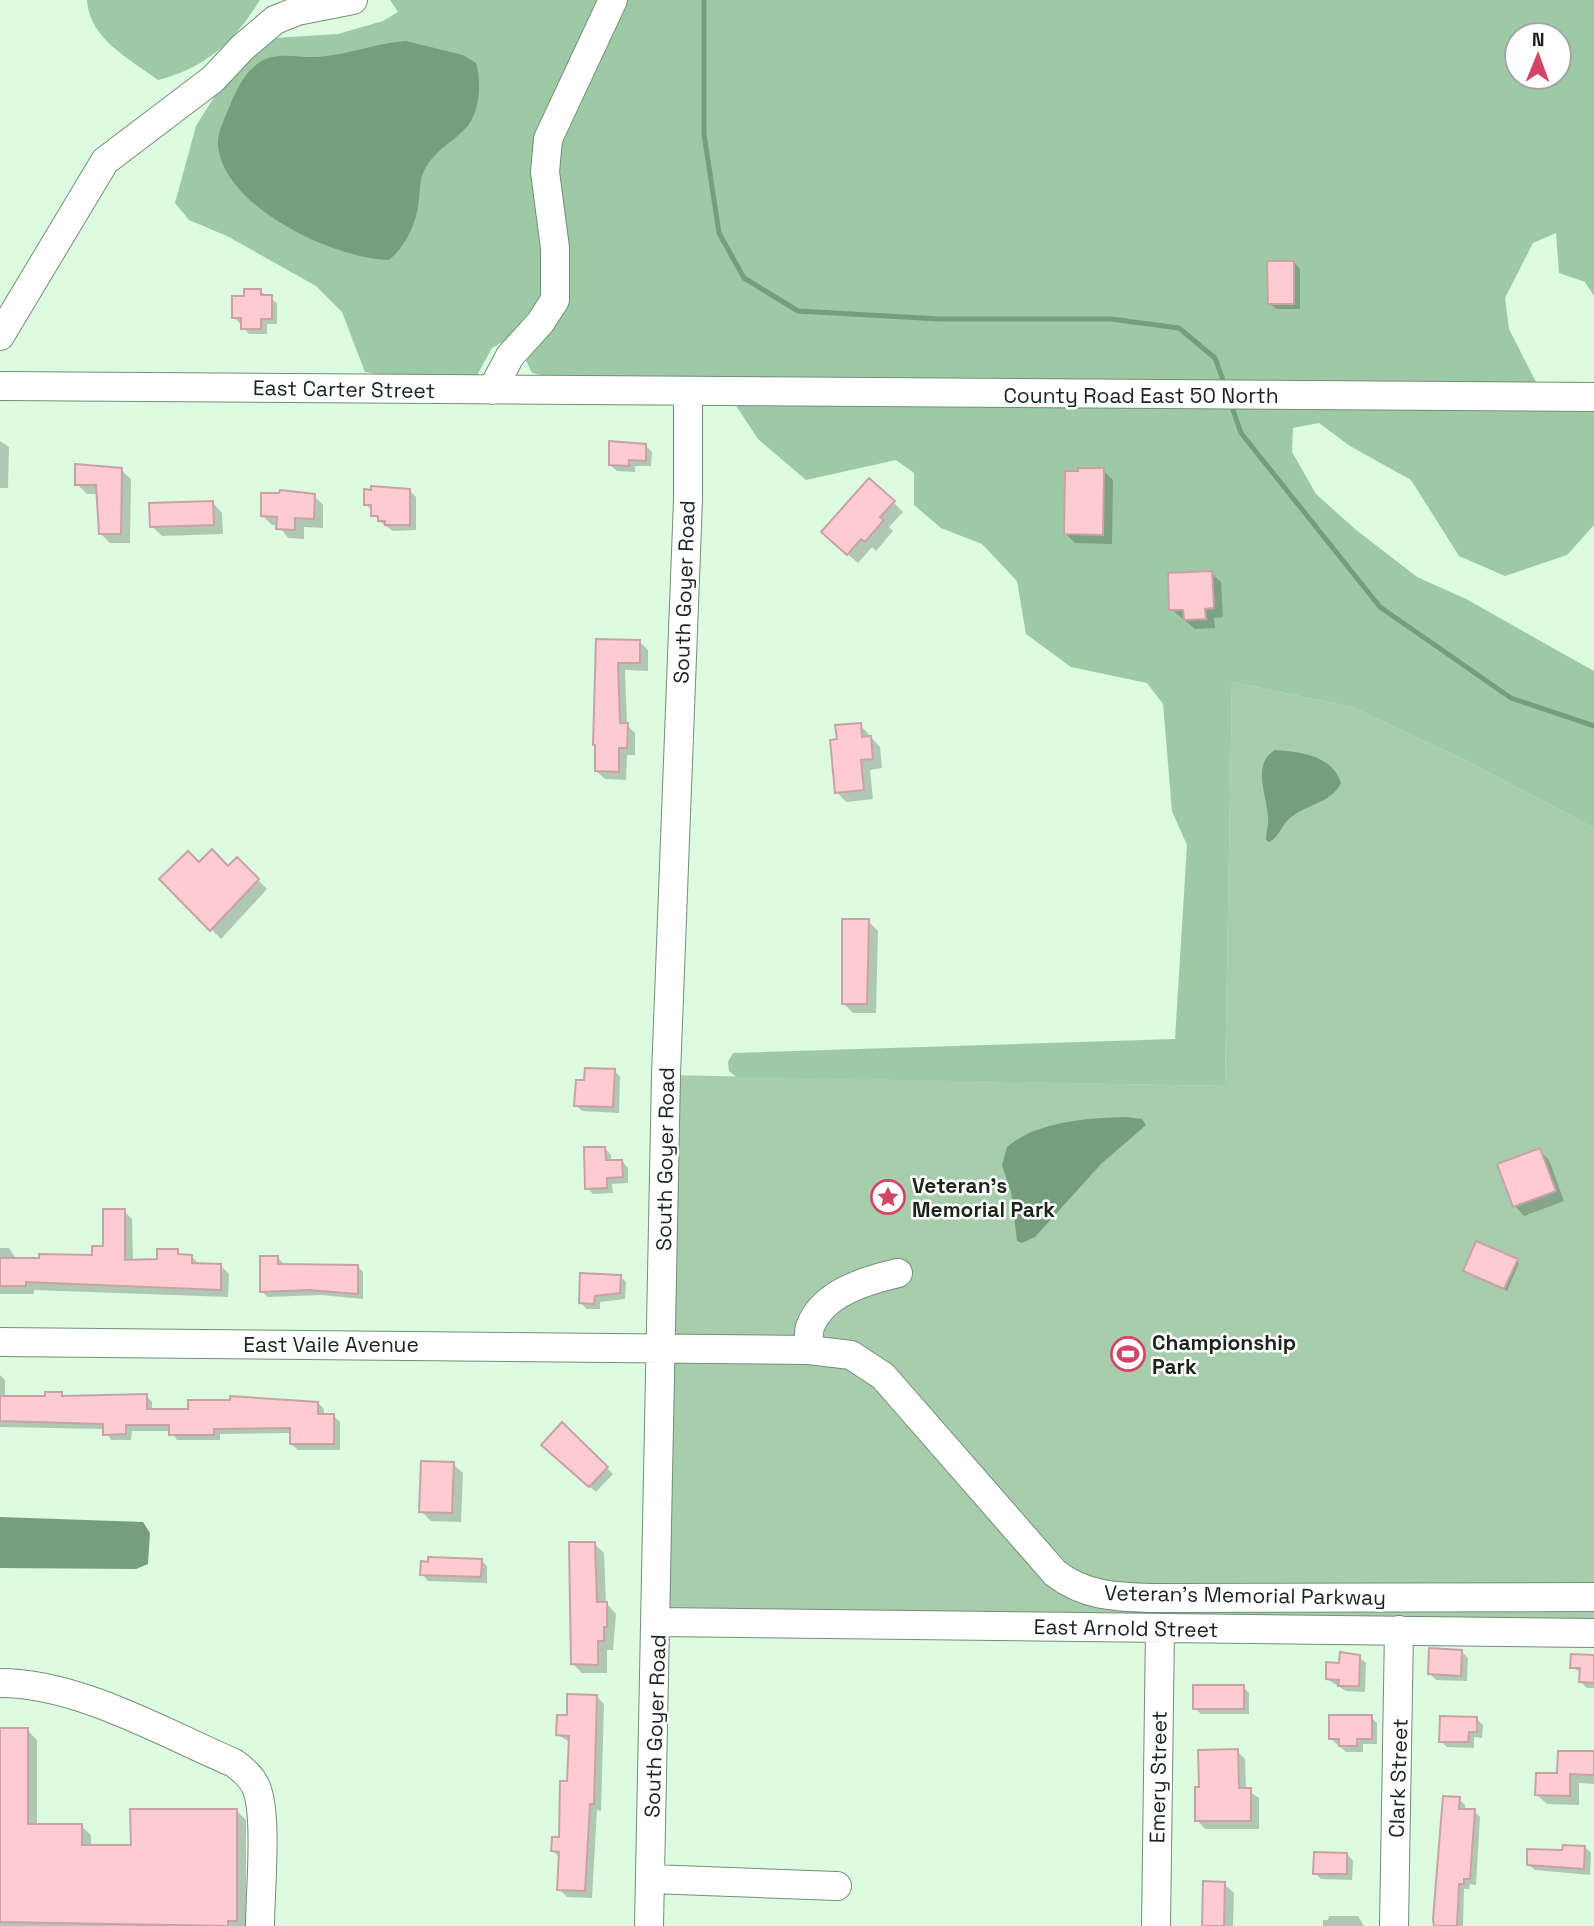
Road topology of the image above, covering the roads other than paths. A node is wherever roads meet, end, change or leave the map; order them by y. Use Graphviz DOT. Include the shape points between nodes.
graph roads {
  1 [pos="352,0"];
  2 [pos="612,0"];
  3 [pos="296,6"];
  4 [pos="0,337"];
  5 [pos="0,386"];
  6 [pos="492,390"];
  7 [pos="688,392"];
  8 [pos="1594,397"];
  9 [pos="898,1273"];
  10 [pos="0,1342"];
  11 [pos="662,1347"];
  12 [pos="809,1350"];
  13 [pos="1594,1597"];
  14 [pos="658,1622"];
  15 [pos="1160,1628"];
  16 [pos="1399,1630"];
  17 [pos="1594,1633"];
  18 [pos="0,1683"];
  19 [pos="651,1879"];
  20 [pos="837,1886"];
  21 [pos="260,1926"];
  22 [pos="649,1926"];
  23 [pos="1156,1926"];
  24 [pos="1394,1926"];
  1 -- 3 [label="street"];
  2 -- 6 [label="street" via="548,139 545,172 555,248 555,300 510,356"];
  3 -- 4 [label="street" via="243,47 213,79 105,161"];
  5 -- 6 [label="street, East Carter Street"];
  6 -- 7 [label="street, East Carter Street"];
  7 -- 8 [label="street, County Road East 50 North"];
  7 -- 11 [label="street, South Goyer Road"];
  9 -- 12 [label="street" via="866,1282 824,1307 810,1327"];
  10 -- 11 [label="street, East Vaile Avenue"];
  11 -- 12 [label="street, Veteran's Memorial Parkway"];
  11 -- 14 [label="street, South Goyer Road"];
  12 -- 13 [label="street, Veteran's Memorial Parkway" via="850,1355 883,1376 1055,1573 1085,1591 1152,1598"];
  14 -- 15 [label="street, East Arnold Street"];
  14 -- 19 [label="street, South Goyer Road"];
  15 -- 16 [label="street, East Arnold Street"];
  15 -- 23 [label="street, Emery Street"];
  16 -- 17 [label="street, East Arnold Street"];
  16 -- 24 [label="street, Clark Street"];
  18 -- 21 [label="street" via="65,1690 234,1763 250,1776 258,1790 261,1814"];
  19 -- 20 [label="street"];
  19 -- 22 [label="street, South Goyer Road"];
}
